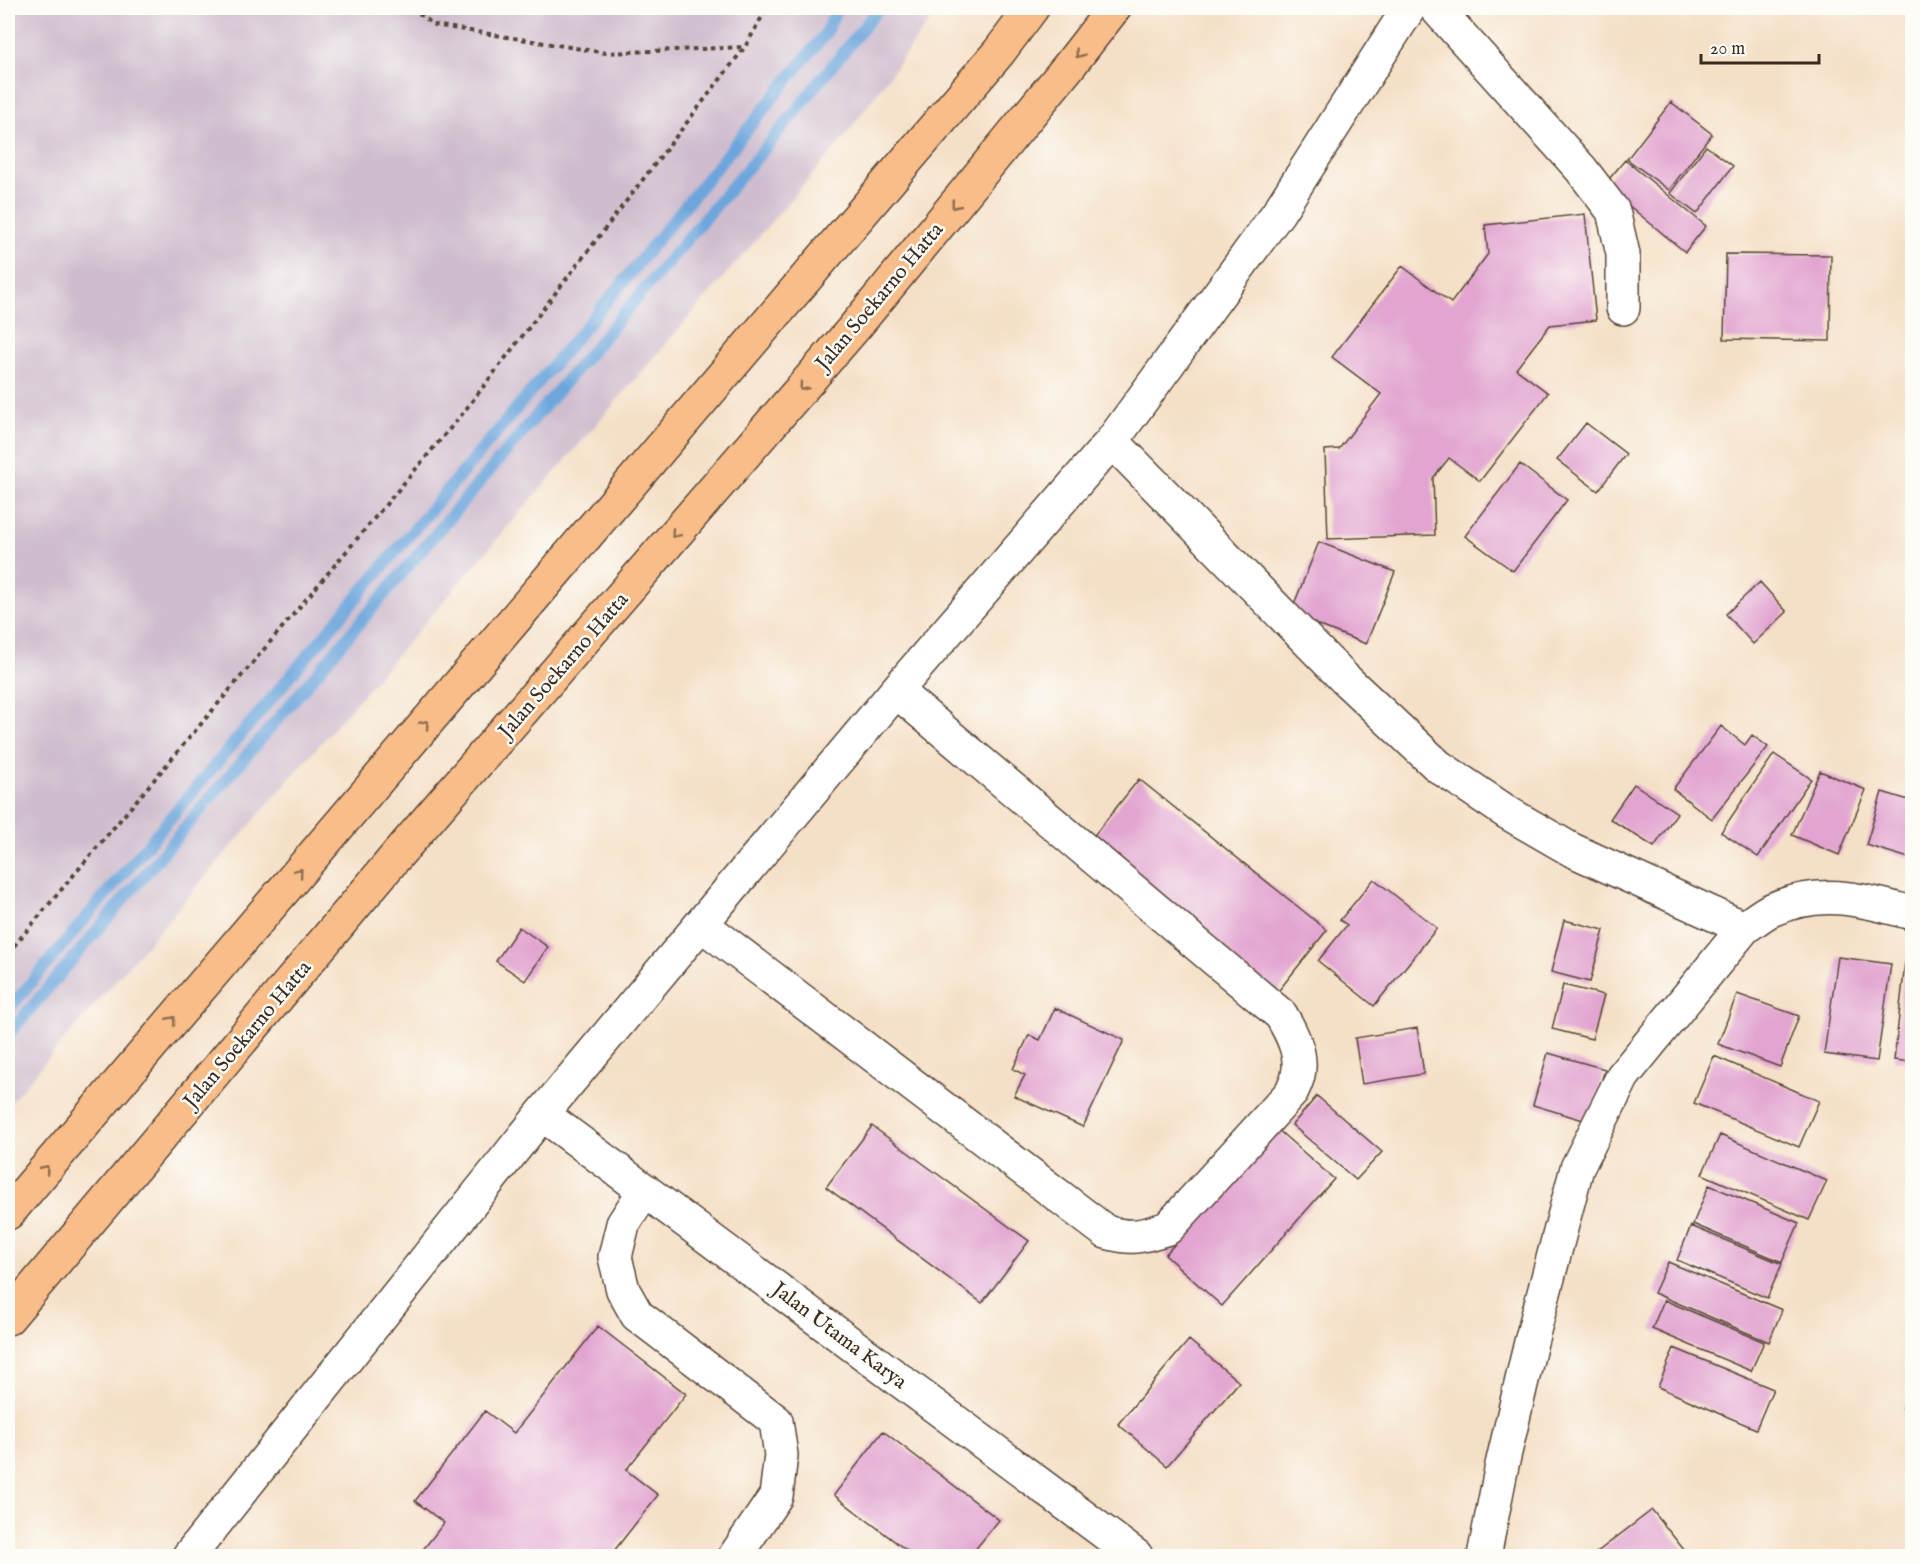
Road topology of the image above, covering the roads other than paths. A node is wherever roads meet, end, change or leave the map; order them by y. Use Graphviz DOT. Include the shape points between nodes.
graph roads {
  1 [pos="1032,8"];
  2 [pos="1114,8"];
  3 [pos="1409,8"];
  4 [pos="1436,8"];
  5 [pos="1623,308"];
  6 [pos="1112,441"];
  7 [pos="896,692"];
  8 [pos="1912,913"];
  9 [pos="701,924"];
  10 [pos="1744,928"];
  11 [pos="542,1114"];
  12 [pos="645,1190"];
  13 [pos="8,1213"];
  14 [pos="8,1318"];
  15 [pos="189,1557"];
  16 [pos="735,1557"];
  17 [pos="1136,1557"];
  18 [pos="1484,1557"];
  13 -- 1 [label="highway, one-way" via="991,61"];
  2 -- 14 [label="highway, Jalan Soekarno Hatta, one-way" via="854,328 398,855"];
  3 -- 6 [label="street" via="1278,213"];
  4 -- 5 [label="street" via="1581,169 1613,211 1623,254"];
  6 -- 7 [label="street"];
  6 -- 10 [label="street" via="1344,678 1438,766 1572,850"];
  7 -- 9 [label="street"];
  7 -- 9 [label="street" via="1281,1015 1297,1051 1299,1074 1291,1093 1168,1228 1125,1238 1106,1232"];
  8 -- 10 [label="street" via="1851,898 1807,898 1770,910"];
  9 -- 11 [label="street"];
  10 -- 18 [label="street" via="1623,1076 1577,1168 1531,1342"];
  11 -- 12 [label="street, Jalan Utama Karya"];
  11 -- 15 [label="street"];
  12 -- 16 [label="street" via="623,1224 615,1257 623,1290 637,1315 776,1421 781,1455 776,1496"];
  12 -- 17 [label="street, Jalan Utama Karya"];
}
